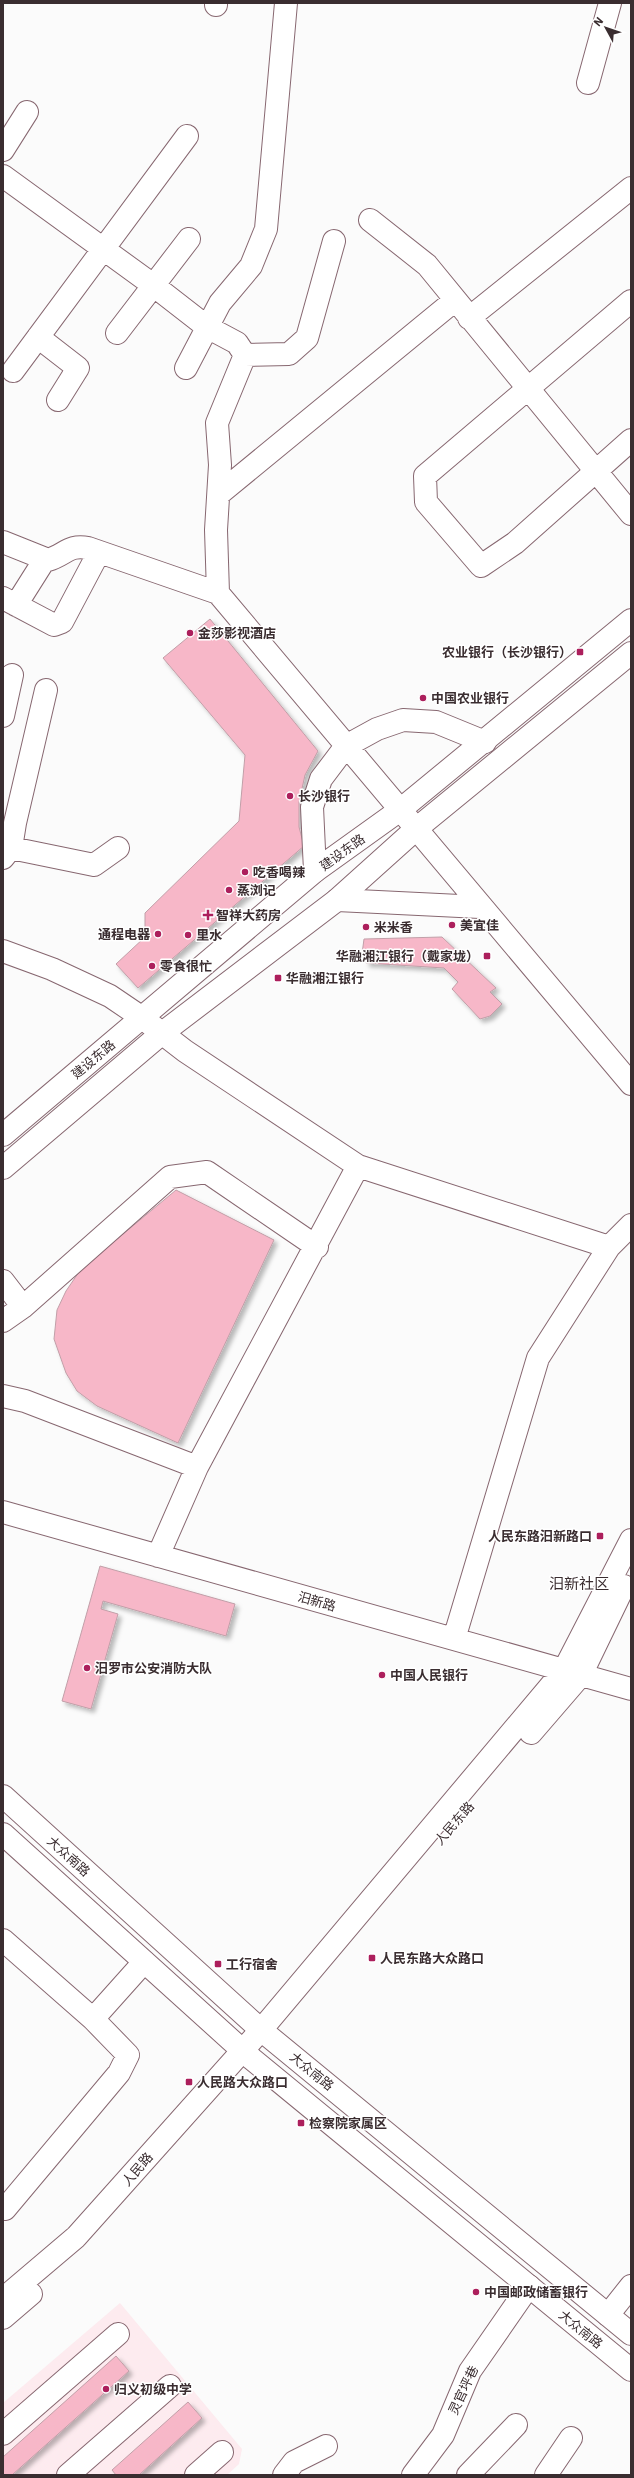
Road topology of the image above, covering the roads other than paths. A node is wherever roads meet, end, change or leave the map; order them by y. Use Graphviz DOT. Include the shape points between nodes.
graph roads {
  1 [pos="286,3"];
  2 [pos="610,3"];
  3 [pos="588,83"];
  4 [pos="27,112"];
  5 [pos="187,136"];
  6 [pos="3,150"];
  7 [pos="3,176"];
  8 [pos="631,188"];
  9 [pos="370,220"];
  10 [pos="189,239"];
  11 [pos="334,241"];
  12 [pos="103,249"];
  13 [pos="153,285"];
  14 [pos="454,301"];
  15 [pos="631,301"];
  16 [pos="469,318"];
  17 [pos="202,323"];
  18 [pos="117,333"];
  19 [pos="38,337"];
  20 [pos="245,355"];
  21 [pos="186,368"];
  22 [pos="13,371"];
  23 [pos="528,388"];
  24 [pos="58,400"];
  25 [pos="631,440"];
  26 [pos="595,470"];
  27 [pos="219,494"];
  28 [pos="631,514"];
  29 [pos="3,542"];
  30 [pos="99,552"];
  31 [pos="45,559"];
  32 [pos="218,593"];
  33 [pos="9,602"];
  34 [pos="631,620"];
  35 [pos="631,653"];
  36 [pos="12,675"];
  37 [pos="46,690"];
  38 [pos="3,716"];
  39 [pos="485,742"];
  40 [pos="346,746"];
  41 [pos="9,815"];
  42 [pos="393,815"];
  43 [pos="410,834"];
  44 [pos="118,848"];
  45 [pos="7,853"];
  46 [pos="315,871"];
  47 [pos="337,900"];
  48 [pos="472,906"];
  49 [pos="3,951"];
  50 [pos="141,1017"];
  51 [pos="161,1034"];
  52 [pos="631,1084"];
  53 [pos="631,1098"];
  54 [pos="3,1135"];
  55 [pos="358,1166"];
  56 [pos="3,1168"];
  57 [pos="631,1225"];
  58 [pos="317,1247"];
  59 [pos="609,1247"];
  60 [pos="3,1281"];
  61 [pos="9,1314"];
  62 [pos="3,1396"];
  63 [pos="197,1467"];
  64 [pos="3,1500"];
  65 [pos="3,1512"];
  66 [pos="631,1540"];
  67 [pos="162,1549"];
  68 [pos="631,1572"];
  69 [pos="456,1632"];
  70 [pos="575,1666"];
  71 [pos="631,1675"];
  72 [pos="631,1689"];
  73 [pos="3,1796"];
  74 [pos="3,1834"];
  75 [pos="3,1940"];
  76 [pos="144,1962"];
  77 [pos="93,2019"];
  78 [pos="266,2034"];
  79 [pos="247,2055"];
  80 [pos="3,2207"];
  81 [pos="529,2286"];
  82 [pos="631,2286"];
  83 [pos="3,2299"];
  84 [pos="608,2314"];
  85 [pos="3,2318"];
  86 [pos="118,2334"];
  87 [pos="631,2334"];
  88 [pos="631,2370"];
  89 [pos="170,2386"];
  90 [pos="516,2425"];
  91 [pos="3,2434"];
  92 [pos="571,2438"];
  93 [pos="326,2446"];
  94 [pos="222,2452"];
  95 [pos="68,2475"];
  96 [pos="196,2475"];
  97 [pos="284,2475"];
  98 [pos="413,2475"];
  99 [pos="468,2475"];
  100 [pos="546,2475"];
  1 -- 17 [label="street" via="266,229 251,266"];
  2 -- 3 [label="street"];
  4 -- 6 [label="street"];
  5 -- 12 [label="street"];
  7 -- 12 [label="street"];
  8 -- 16 [label="street"];
  9 -- 14 [label="street" via="427,265"];
  10 -- 13 [label="street"];
  11 -- 20 [label="street" via="307,338 289,354"];
  12 -- 13 [label="street"];
  12 -- 19 [label="street"];
  13 -- 17 [label="street"];
  13 -- 18 [label="street"];
  14 -- 16 [label="street"];
  14 -- 27 [label="street"];
  15 -- 23 [label="street"];
  16 -- 23 [label="street"];
  17 -- 20 [label="street" via="237,343"];
  17 -- 21 [label="street"];
  19 -- 22 [label="street"];
  19 -- 24 [label="street" via="78,368"];
  20 -- 27 [label="street" via="217,423"];
  23 -- 26 [label="street"];
  23 -- 26 [label="street" via="425,476 426,502 481,566 514,543"];
  25 -- 26 [label="street"];
  26 -- 28 [label="street"];
  27 -- 32 [label="street" via="216,530"];
  29 -- 31 [label="street"];
  30 -- 31 [label="street" via="78,546 54,558"];
  30 -- 32 [label="street"];
  30 -- 33 [label="street" via="62,622 54,626"];
  31 -- 33 [label="street"];
  32 -- 40 [label="street"];
  34 -- 39 [label="street, 建设东路"];
  35 -- 43 [label="street, 建设东路"];
  36 -- 38 [label="street"];
  37 -- 41 [label="street"];
  39 -- 40 [label="street" via="436,722 403,720 377,729"];
  39 -- 42 [label="street, 建设东路"];
  40 -- 42 [label="street"];
  40 -- 46 [label="street" via="321,779 312,807"];
  41 -- 45 [label="street"];
  42 -- 43 [label="street"];
  42 -- 46 [label="street, 建设东路"];
  43 -- 47 [label="street, 建设东路"];
  43 -- 48 [label="street"];
  44 -- 45 [label="street" via="94,865"];
  46 -- 50 [label="street, 建设东路"];
  47 -- 48 [label="street"];
  47 -- 51 [label="street, 建设东路"];
  48 -- 52 [label="street"];
  48 -- 53 [label="street"];
  49 -- 50 [label="street" via="52,969 110,996"];
  50 -- 51 [label="street"];
  50 -- 54 [label="street, 建设东路"];
  51 -- 55 [label="street"];
  51 -- 56 [label="street, 建设东路"];
  55 -- 58 [label="street"];
  55 -- 59 [label="street"];
  57 -- 59 [label="street"];
  58 -- 61 [label="street" via="207,1172 170,1177"];
  58 -- 63 [label="street"];
  59 -- 69 [label="street" via="538,1358"];
  60 -- 61 [label="street"];
  62 -- 63 [label="street" via="25,1401"];
  63 -- 67 [label="street"];
  64 -- 67 [label="street"];
  65 -- 67 [label="street, 汨新路"];
  66 -- 70 [label="street, 人民东路"];
  67 -- 69 [label="street, 汨新路"];
  68 -- 70 [label="street, 人民东路"];
  69 -- 70 [label="street, 汨新路"];
  70 -- 71 [label="street"];
  70 -- 72 [label="street, 汨新路"];
  70 -- 78 [label="street, 人民东路"];
  73 -- 78 [label="street, 大众南路"];
  74 -- 76 [label="street, 大众南路"];
  75 -- 77 [label="street"];
  76 -- 77 [label="street"];
  76 -- 79 [label="street, 大众南路"];
  77 -- 80 [label="street" via="128,2055 119,2072 5,2209"];
  78 -- 79 [label="street, 人民东路"];
  78 -- 84 [label="street, 大众南路"];
  79 -- 81 [label="street, 大众南路"];
  79 -- 83 [label="street, 人民路" via="76,2237"];
  79 -- 85 [label="street, 人民路" via="86,2247"];
  81 -- 88 [label="street, 大众南路"];
  81 -- 98 [label="street, 灵官坪巷" via="470,2371 443,2435"];
  82 -- 84 [label="street"];
  84 -- 87 [label="street, 大众南路"];
  86 -- 91 [label="street"];
  89 -- 95 [label="street"];
  90 -- 99 [label="street"];
  92 -- 100 [label="street"];
  93 -- 97 [label="street" via="294,2462"];
  94 -- 96 [label="street"];
}
